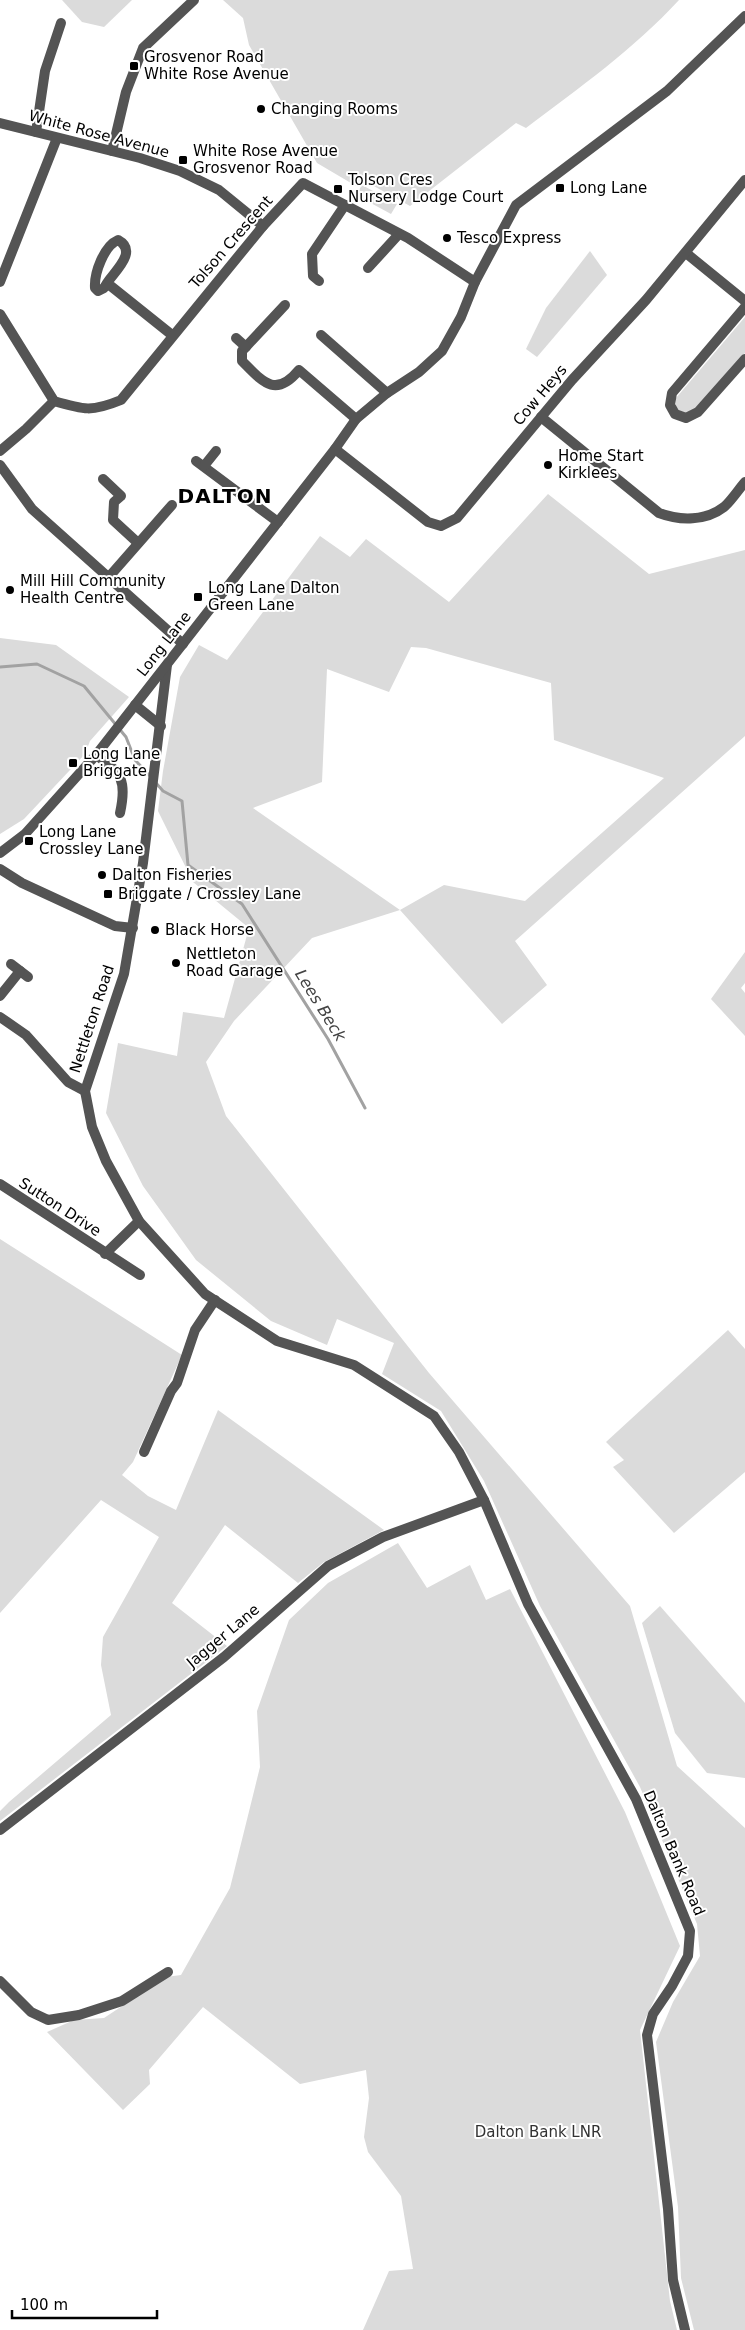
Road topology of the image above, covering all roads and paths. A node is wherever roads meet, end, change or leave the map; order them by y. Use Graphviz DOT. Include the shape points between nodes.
graph roads {
  1 [pos="194,0"];
  2 [pos="745,16"];
  3 [pos="61,23"];
  4 [pos="0,123"];
  5 [pos="36,132"];
  6 [pos="57,138"];
  7 [pos="112,151"];
  8 [pos="745,180"];
  9 [pos="345,205"];
  10 [pos="263,226"];
  11 [pos="399,234"];
  12 [pos="686,252"];
  13 [pos="368,268"];
  14 [pos="319,281"];
  15 [pos="0,282"];
  16 [pos="107,282"];
  17 [pos="476,282"];
  18 [pos="745,301"];
  19 [pos="284,305"];
  20 [pos="745,307"];
  21 [pos="0,314"];
  22 [pos="172,335"];
  23 [pos="321,335"];
  24 [pos="236,338"];
  25 [pos="246,347"];
  26 [pos="745,359"];
  27 [pos="387,394"];
  28 [pos="54,401"];
  29 [pos="541,416"];
  30 [pos="356,419"];
  31 [pos="335,449"];
  32 [pos="0,451"];
  33 [pos="216,451"];
  34 [pos="0,465"];
  35 [pos="103,479"];
  36 [pos="745,482"];
  37 [pos="172,505"];
  38 [pos="278,522"];
  39 [pos="138,544"];
  40 [pos="108,578"];
  41 [pos="183,644"];
  42 [pos="168,666"];
  43 [pos="135,705"];
  44 [pos="161,726"];
  45 [pos="96,755"];
  46 [pos="120,813"];
  47 [pos="0,853"];
  48 [pos="0,869"];
  49 [pos="133,928"];
  50 [pos="11,964"];
  51 [pos="0,996"];
  52 [pos="0,1017"];
  53 [pos="85,1091"];
  54 [pos="0,1184"];
  55 [pos="139,1221"];
  56 [pos="105,1254"];
  57 [pos="140,1275"];
  58 [pos="215,1300"];
  59 [pos="144,1452"];
  60 [pos="484,1500"];
  61 [pos="0,1830"];
  62 [pos="168,1972"];
  63 [pos="0,1981"];
  64 [pos="685,2330"];
  1 -- 7 [label="street" via="143,48 126,92"];
  2 -- 17 [label="street, Long Lane" via="667,91 516,205"];
  3 -- 5 [label="street" via="45,71"];
  4 -- 5 [label="street, White Rose Avenue"];
  5 -- 6 [label="street, White Rose Avenue"];
  6 -- 7 [label="street, White Rose Avenue"];
  6 -- 15 [label="street"];
  7 -- 10 [label="street, White Rose Avenue" via="180,171 219,190"];
  8 -- 12 [label="street, Cow Heys"];
  9 -- 10 [label="street, Tolson Crescent" via="303,183"];
  9 -- 11 [label="street, Tolson Crescent"];
  9 -- 14 [label="street" via="312,254 313,276"];
  10 -- 22 [label="street, Tolson Crescent"];
  11 -- 13 [label="street" via="388,254"];
  11 -- 17 [label="street, Tolson Crescent"];
  12 -- 18 [label="street"];
  12 -- 29 [label="street, Cow Heys"];
  16 -- 16 [label="street" via="104,288 95,288 94,280 108,246 118,240 124,243 127,256"];
  16 -- 22 [label="street"];
  17 -- 27 [label="street, Long Lane" via="442,351"];
  19 -- 25 [label="street"];
  20 -- 26 [label="street" via="672,393 670,405 675,414 686,418 698,412"];
  21 -- 28 [label="street"];
  22 -- 28 [label="street, Tolson Crescent" via="121,400 100,409 79,408"];
  23 -- 27 [label="street"];
  24 -- 25 [label="street"];
  25 -- 30 [label="street" via="242,361 266,382 278,386 289,382 298,370"];
  27 -- 30 [label="street, Long Lane"];
  28 -- 32 [label="street"];
  29 -- 31 [label="street, Cow Heys" via="457,518 441,526 428,522"];
  29 -- 36 [label="street" via="659,513 672,518 706,516 724,507"];
  30 -- 31 [label="street, Long Lane"];
  31 -- 38 [label="street, Long Lane"];
  33 -- 38 [label="street" via="200,463"];
  34 -- 40 [label="street" via="32,509"];
  35 -- 39 [label="street" via="120,496 114,502 113,520"];
  37 -- 39 [label="street"];
  38 -- 41 [label="street, Long Lane"];
  39 -- 40 [label="street"];
  40 -- 41 [label="street"];
  41 -- 42 [label="street, Long Lane"];
  42 -- 43 [label="street, Long Lane"];
  42 -- 44 [label="street, Nettleton Road"];
  43 -- 44 [label="street"];
  43 -- 45 [label="street, Long Lane"];
  44 -- 49 [label="street, Nettleton Road"];
  45 -- 46 [label="street" via="114,768 123,781"];
  45 -- 47 [label="street, Long Lane" via="31,828"];
  48 -- 49 [label="street" via="22,883 115,926"];
  49 -- 53 [label="street, Nettleton Road" via="124,974"];
  50 -- 51 [label="street" via="24,974"];
  52 -- 53 [label="street" via="26,1035 68,1082"];
  53 -- 55 [label="street, Nettleton Road" via="92,1127 106,1161"];
  54 -- 56 [label="street, Sutton Drive"];
  55 -- 56 [label="street, Sutton Drive"];
  55 -- 58 [label="street, Nettleton Road" via="205,1294"];
  56 -- 57 [label="street, Sutton Drive"];
  58 -- 59 [label="street" via="195,1330 177,1383"];
  58 -- 60 [label="street, Nettleton Road" via="277,1341 354,1365 434,1416 459,1452"];
  60 -- 61 [label="street, Jagger Lane" via="383,1537 328,1566 224,1656"];
  60 -- 64 [label="street, Dalton Bank Road" via="528,1604 636,1799 690,1931 688,1956 653,2014 647,2035 674,2280"];
  62 -- 63 [label="street" via="122,2001 79,2015 48,2020 31,2012"];
}
